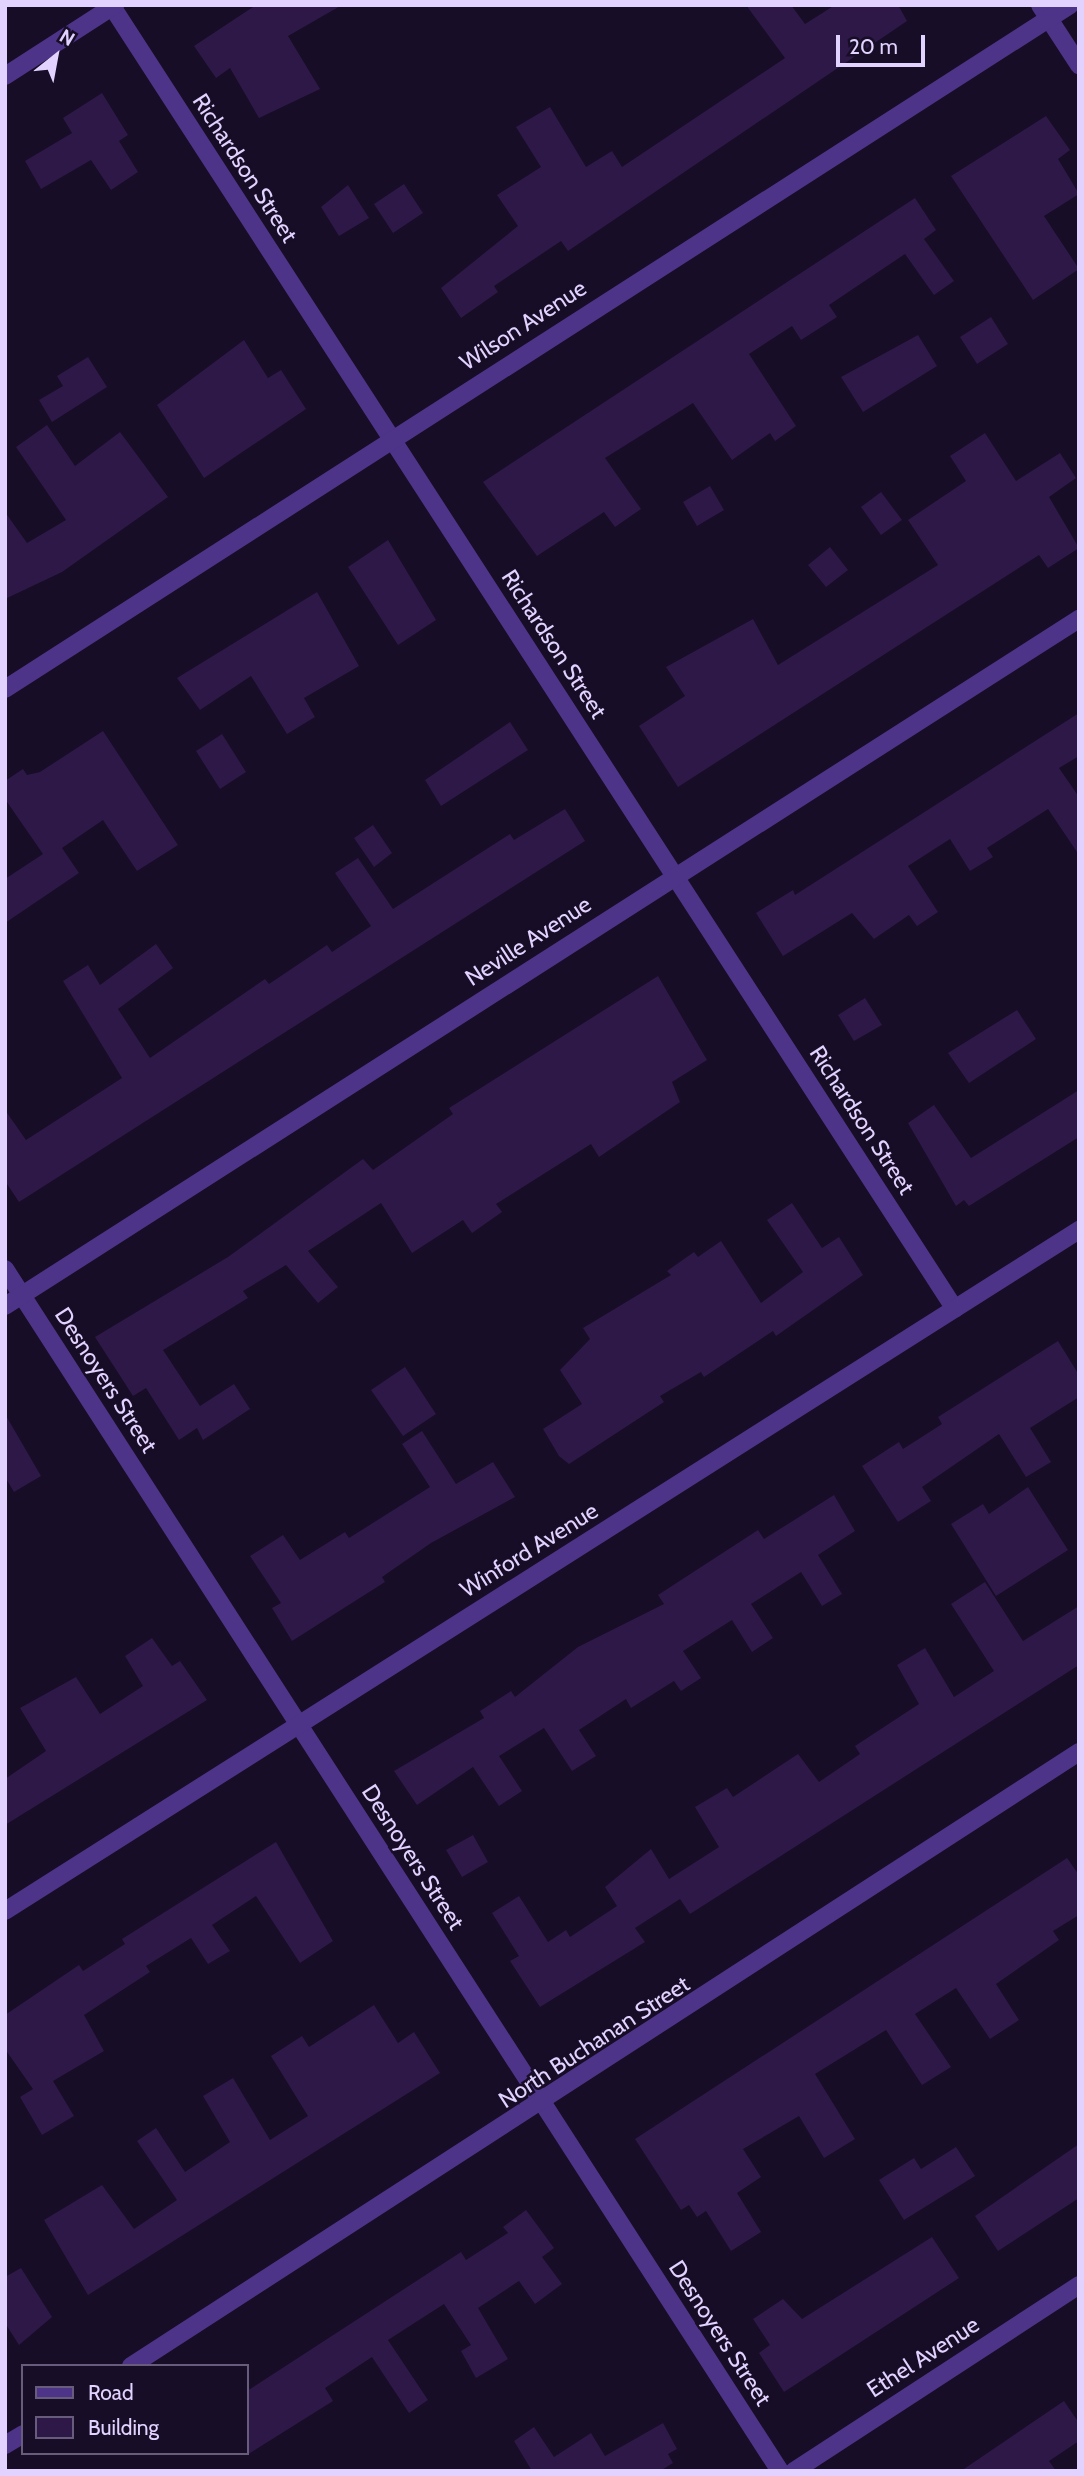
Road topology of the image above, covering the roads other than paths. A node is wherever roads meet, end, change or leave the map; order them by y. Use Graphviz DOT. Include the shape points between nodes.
graph roads {
  1 [pos="1070,5"];
  2 [pos="113,6"];
  3 [pos="1044,12"];
  4 [pos="1079,65"];
  5 [pos="5,76"];
  6 [pos="392,439"];
  7 [pos="1079,619"];
  8 [pos="5,689"];
  9 [pos="675,876"];
  10 [pos="1079,1230"];
  11 [pos="5,1269"];
  12 [pos="22,1295"];
  13 [pos="5,1306"];
  14 [pos="955,1309"];
  15 [pos="299,1725"];
  16 [pos="1079,1752"];
  17 [pos="5,1911"];
  18 [pos="544,2104"];
  19 [pos="1079,2285"];
  20 [pos="134,2364"];
  21 [pos="21,2435"];
  22 [pos="5,2445"];
  23 [pos="780,2471"];
  24 [pos="794,2471"];
  1 -- 3 [label="street, Wilson Avenue"];
  2 -- 5 [label="street"];
  2 -- 6 [label="street, Richardson Street"];
  3 -- 4 [label="street"];
  3 -- 6 [label="street, Wilson Avenue"];
  6 -- 8 [label="street, Wilson Avenue"];
  6 -- 9 [label="street, Richardson Street"];
  7 -- 9 [label="street, Neville Avenue"];
  9 -- 12 [label="street, Neville Avenue"];
  9 -- 14 [label="street, Richardson Street"];
  10 -- 14 [label="street, Winford Avenue"];
  11 -- 12 [label="street, Desnoyers Street"];
  12 -- 13 [label="street, Neville Avenue"];
  12 -- 15 [label="street, Desnoyers Street"];
  14 -- 15 [label="street, Winford Avenue"];
  15 -- 17 [label="street, Winford Avenue"];
  15 -- 18 [label="street, Desnoyers Street"];
  16 -- 18 [label="street, North Buchanan Street"];
  18 -- 20 [label="street, North Buchanan Street"];
  18 -- 23 [label="street, Desnoyers Street"];
  19 -- 24 [label="street, Ethel Avenue"];
  21 -- 22 [label="street"];
}
